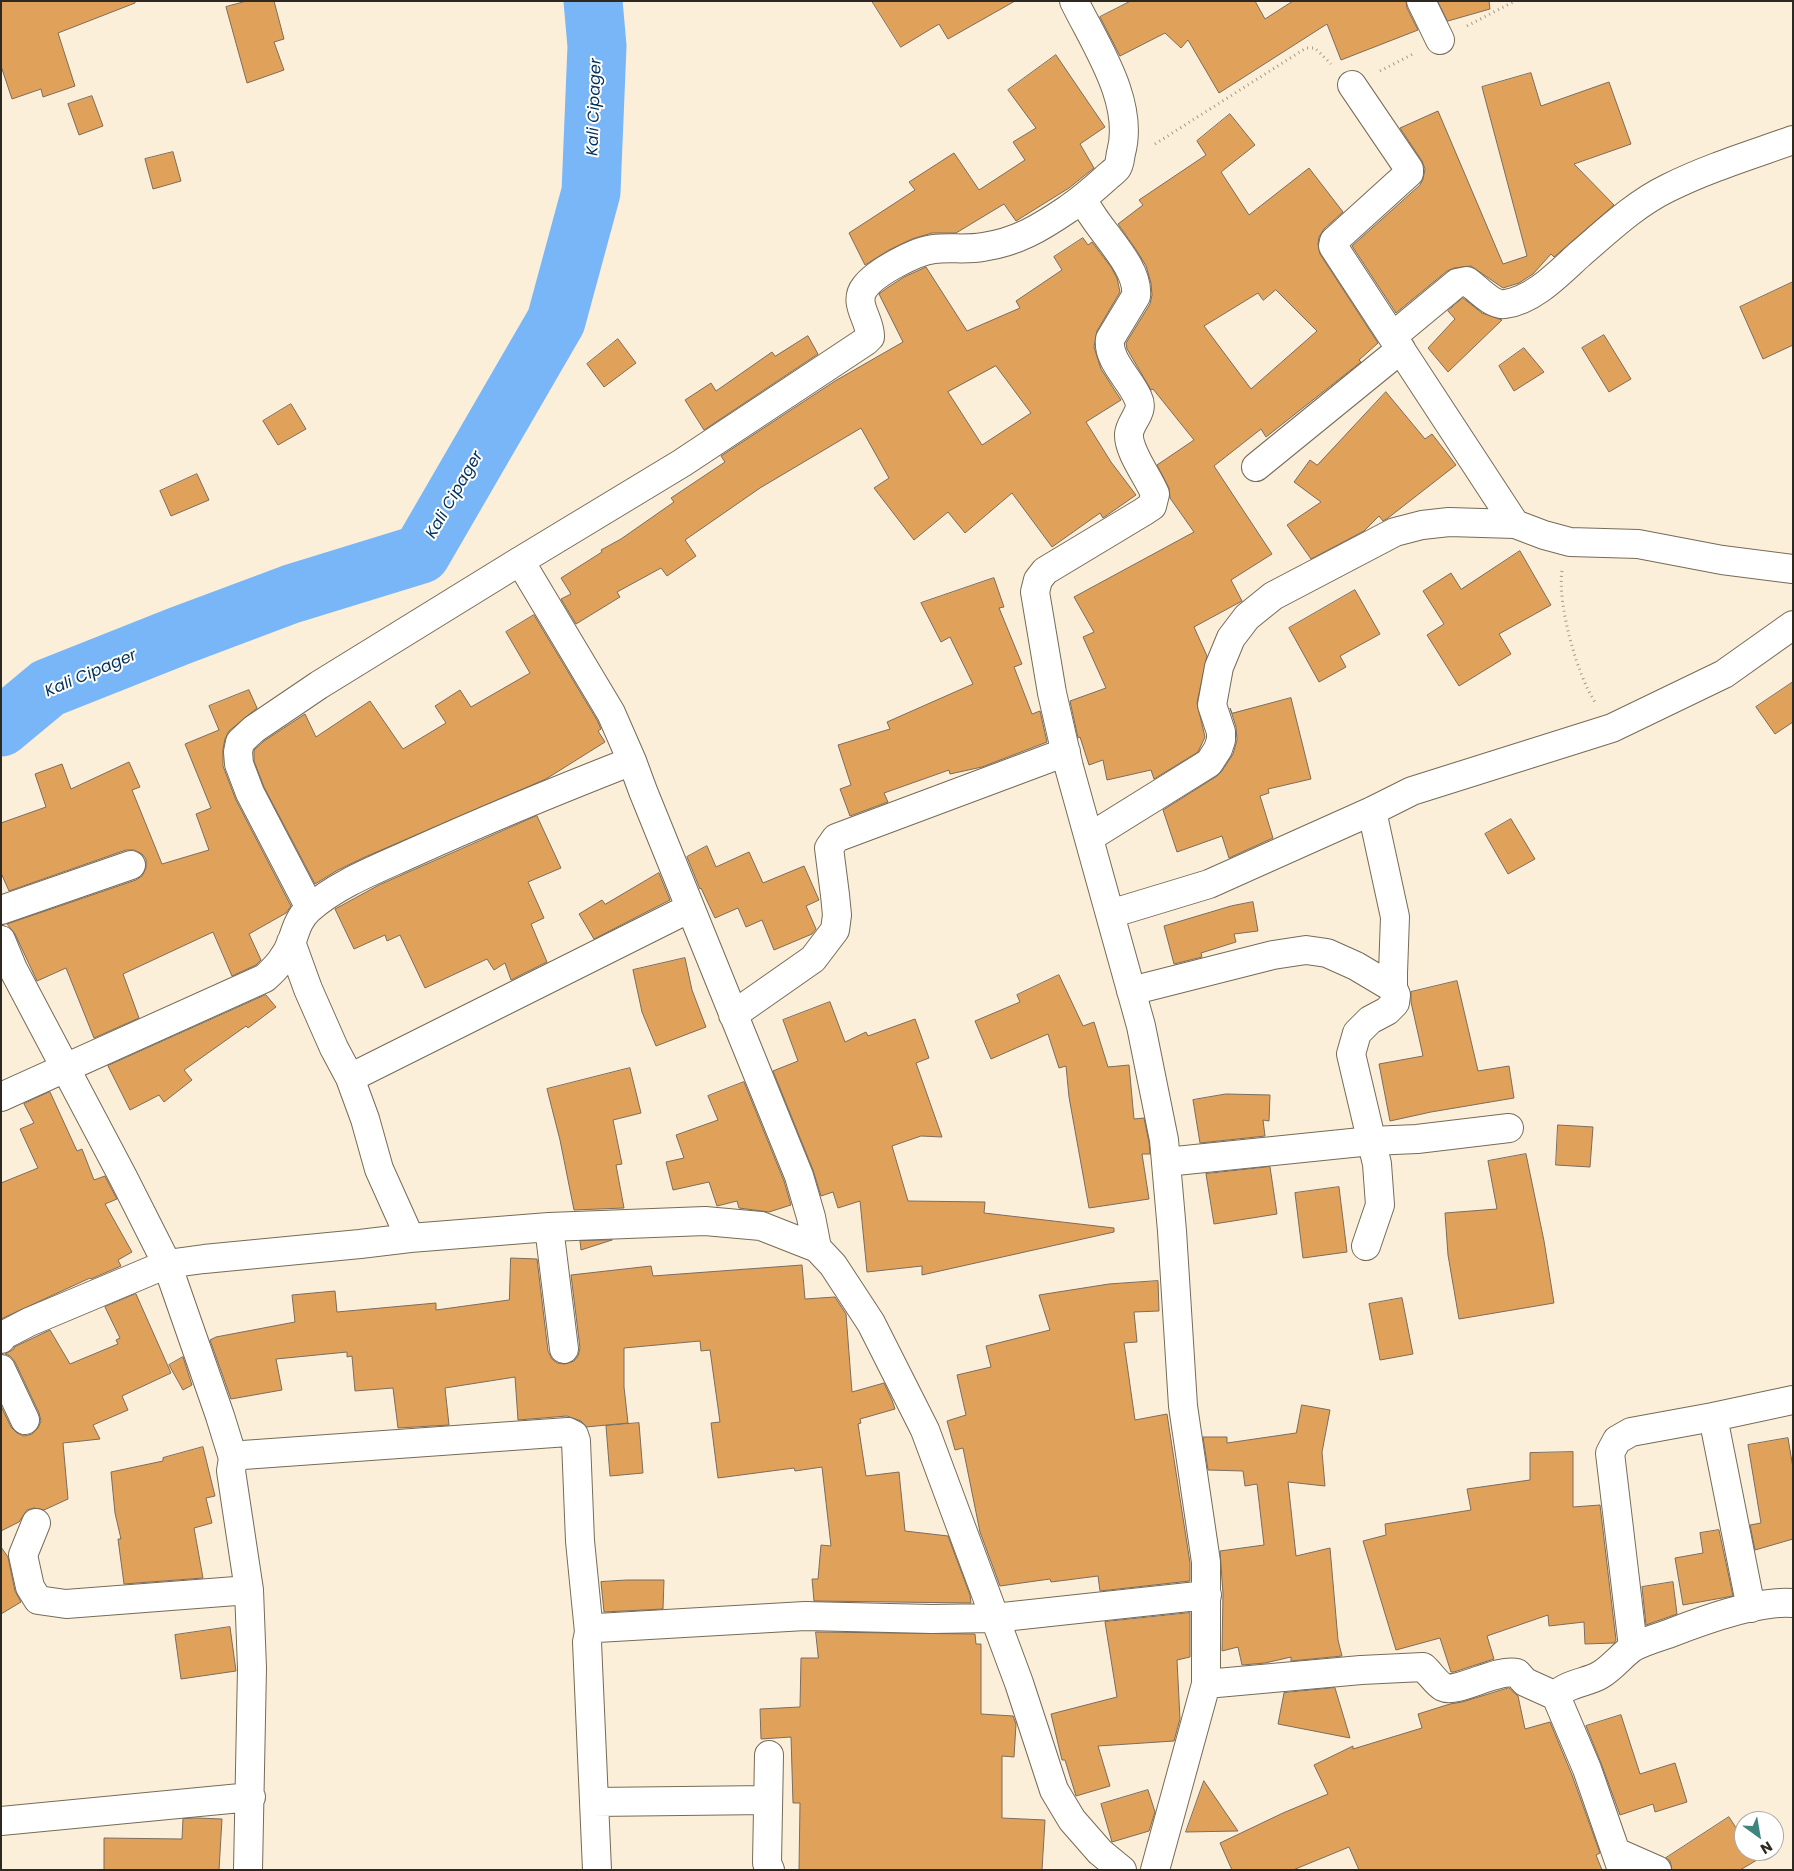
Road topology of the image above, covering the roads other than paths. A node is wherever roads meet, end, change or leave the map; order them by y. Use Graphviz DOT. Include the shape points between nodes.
graph roads {
  1 [pos="1074,1"];
  2 [pos="1422,1"];
  3 [pos="1440,40"];
  4 [pos="1352,85"];
  5 [pos="1793,140"];
  6 [pos="1083,199"];
  7 [pos="1397,342"];
  8 [pos="1256,467"];
  9 [pos="1516,524"];
  10 [pos="520,561"];
  11 [pos="1793,569"];
  12 [pos="1793,625"];
  13 [pos="1066,752"];
  14 [pos="632,761"];
  15 [pos="1372,811"];
  16 [pos="1090,837"];
  17 [pos="131,866"];
  18 [pos="310,908"];
  19 [pos="690,908"];
  20 [pos="1,910"];
  21 [pos="1110,914"];
  22 [pos="1,940"];
  23 [pos="291,942"];
  24 [pos="1393,988"];
  25 [pos="1131,991"];
  26 [pos="733,1015"];
  27 [pos="66,1068"];
  28 [pos="350,1078"];
  29 [pos="1,1097"];
  30 [pos="1509,1128"];
  31 [pos="1372,1141"];
  32 [pos="1166,1162"];
  33 [pos="549,1227"];
  34 [pos="410,1238"];
  35 [pos="1366,1246"];
  36 [pos="817,1248"];
  37 [pos="167,1264"];
  38 [pos="1,1339"];
  39 [pos="564,1349"];
  40 [pos="1,1368"];
  41 [pos="1793,1400"];
  42 [pos="1713,1417"];
  43 [pos="25,1420"];
  44 [pos="233,1458"];
  45 [pos="36,1523"];
  46 [pos="249,1590"];
  47 [pos="1207,1595"];
  48 [pos="1793,1603"];
  49 [pos="1751,1608"];
  50 [pos="994,1618"];
  51 [pos="589,1632"];
  52 [pos="1633,1648"];
  53 [pos="1206,1684"];
  54 [pos="1556,1696"];
  55 [pos="770,1755"];
  56 [pos="250,1796"];
  57 [pos="768,1800"];
  58 [pos="594,1802"];
  59 [pos="1,1822"];
  60 [pos="1619,1861"];
  61 [pos="248,1870"];
  62 [pos="597,1870"];
  63 [pos="770,1870"];
  64 [pos="1122,1870"];
  65 [pos="1155,1870"];
  66 [pos="1657,1870"];
  1 -- 6 [label="street" via="1120,99 1125,129 1117,168"];
  2 -- 3 [label="street"];
  4 -- 7 [label="street" via="1409,173 1334,241 1333,246"];
  5 -- 7 [label="street" via="1667,188 1636,207 1552,279 1526,297 1503,304 1467,281 1457,283"];
  6 -- 10 [label="street" via="1033,232 1014,240 964,250 934,249 914,254 888,269 865,287 860,298 870,332 866,341 682,463"];
  6 -- 13 [label="street" via="1121,255 1137,288 1136,296 1110,339 1110,349 1138,398 1140,405 1129,433 1130,439 1156,494 1152,506 1045,571 1038,580 1035,592 1052,693"];
  7 -- 8 [label="street"];
  7 -- 9 [label="street"];
  9 -- 11 [label="street" via="1570,542 1638,544"];
  9 -- 16 [label="street" via="1449,522 1395,532 1273,596 1247,617 1230,638 1219,667 1212,705 1221,740 1209,763"];
  10 -- 14 [label="street" via="611,713"];
  10 -- 18 [label="street" via="318,685 240,742 239,764 250,793"];
  12 -- 15 [label="street" via="1724,674 1612,728 1412,791"];
  13 -- 16 [label="street"];
  13 -- 26 [label="street" via="836,838 829,848 836,905 834,930 813,959"];
  14 -- 18 [label="street" via="368,873"];
  14 -- 19 [label="street"];
  15 -- 21 [label="street" via="1210,884"];
  15 -- 24 [label="street" via="1395,917"];
  16 -- 21 [label="street"];
  17 -- 20 [label="street"];
  18 -- 23 [label="street" via="297,924"];
  19 -- 26 [label="street"];
  19 -- 28 [label="street"];
  21 -- 25 [label="street"];
  22 -- 27 [label="street"];
  23 -- 27 [label="street" via="280,964 265,978"];
  23 -- 28 [label="street" via="308,989"];
  24 -- 25 [label="street" via="1356,966 1326,953 1306,950 1273,955"];
  24 -- 31 [label="street" via="1395,1003 1370,1020 1357,1033 1352,1046 1351,1054"];
  25 -- 32 [label="street" via="1143,1036"];
  26 -- 36 [label="street" via="799,1176"];
  27 -- 29 [label="street"];
  27 -- 37 [label="street"];
  28 -- 34 [label="street" via="379,1168"];
  30 -- 31 [label="street"];
  31 -- 32 [label="street"];
  31 -- 35 [label="street" via="1380,1205"];
  32 -- 47 [label="street" via="1183,1406 1206,1562"];
  33 -- 34 [label="street"];
  33 -- 36 [label="street" via="705,1221 761,1226"];
  33 -- 39 [label="street"];
  34 -- 37 [label="street"];
  36 -- 50 [label="street" via="872,1323 925,1430"];
  37 -- 38 [label="street" via="29,1322"];
  37 -- 44 [label="street"];
  40 -- 43 [label="street"];
  41 -- 42 [label="street"];
  42 -- 49 [label="street"];
  42 -- 52 [label="street" via="1631,1432 1617,1440 1610,1453"];
  44 -- 46 [label="street" via="231,1471"];
  44 -- 51 [label="street" via="568,1432 576,1441 580,1541"];
  45 -- 46 [label="street" via="23,1556 30,1587 38,1600 66,1604"];
  46 -- 56 [label="street" via="252,1668"];
  47 -- 50 [label="street"];
  47 -- 53 [label="street"];
  48 -- 49 [label="street"];
  49 -- 52 [label="street" via="1713,1618"];
  50 -- 51 [label="street" via="805,1616 597,1628"];
  50 -- 64 [label="street" via="1019,1682 1054,1790 1072,1820 1100,1852"];
  51 -- 58 [label="street"];
  52 -- 54 [label="street" via="1600,1675 1558,1692"];
  53 -- 54 [label="street" via="1361,1670 1423,1668 1442,1686 1450,1689 1512,1672 1525,1682"];
  53 -- 65 [label="street"];
  54 -- 60 [label="street" via="1588,1769"];
  55 -- 57 [label="street"];
  56 -- 59 [label="street"];
  56 -- 61 [label="street"];
  57 -- 58 [label="street"];
  57 -- 63 [label="street" via="767,1863"];
  58 -- 62 [label="street"];
  60 -- 66 [label="street"];
}
